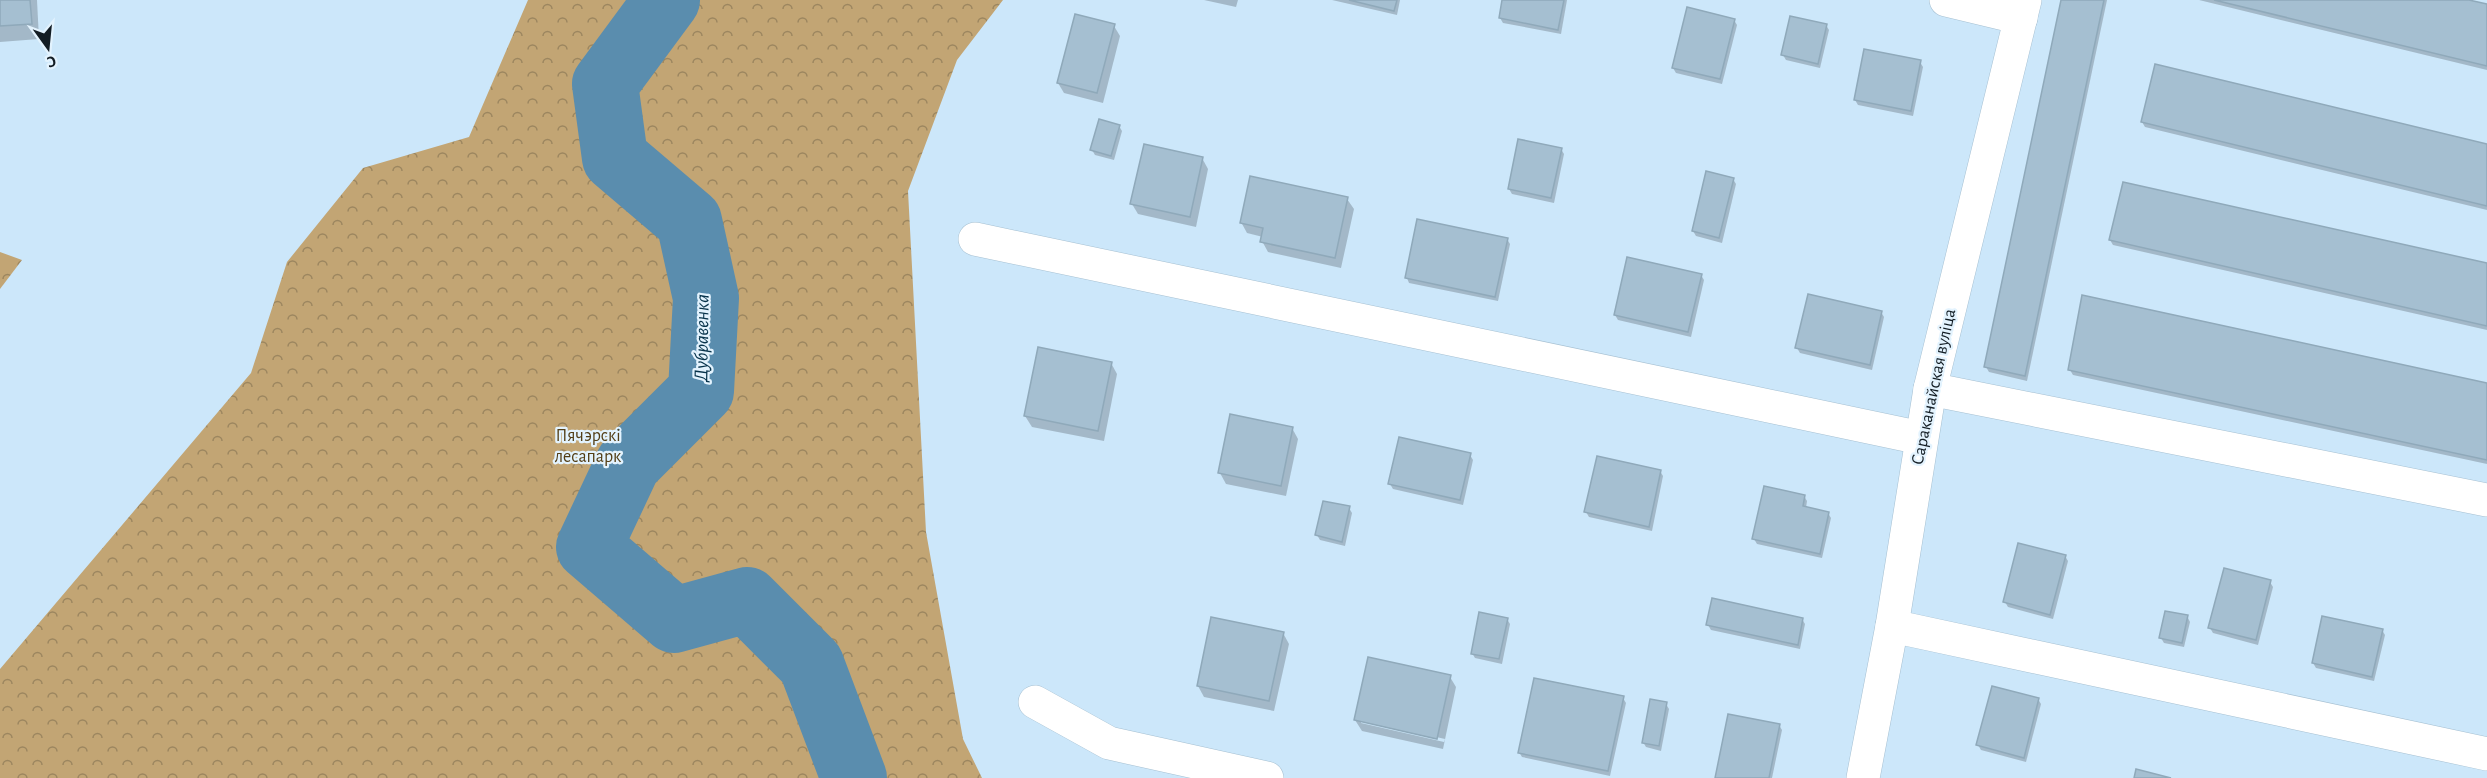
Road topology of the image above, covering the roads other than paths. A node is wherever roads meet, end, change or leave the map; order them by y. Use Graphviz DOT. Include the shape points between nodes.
graph roads {
  1 [pos="1946,0"];
  2 [pos="2023,9"];
  3 [pos="975,239"];
  4 [pos="1930,389"];
  5 [pos="1921,438"];
  6 [pos="2487,500"];
  7 [pos="1892,626"];
  8 [pos="1035,702"];
  9 [pos="2487,754"];
  10 [pos="1267,778"];
  11 [pos="1863,778"];
  1 -- 2 [label="street"];
  2 -- 4 [label="street, Сараканайская вуліца"];
  3 -- 5 [label="street"];
  4 -- 5 [label="street, Сараканайская вуліца"];
  4 -- 6 [label="street"];
  5 -- 7 [label="street, Сараканайская вуліца"];
  7 -- 9 [label="street"];
  7 -- 11 [label="street, Сараканайская вуліца"];
  8 -- 10 [label="street" via="1109,743"];
}
